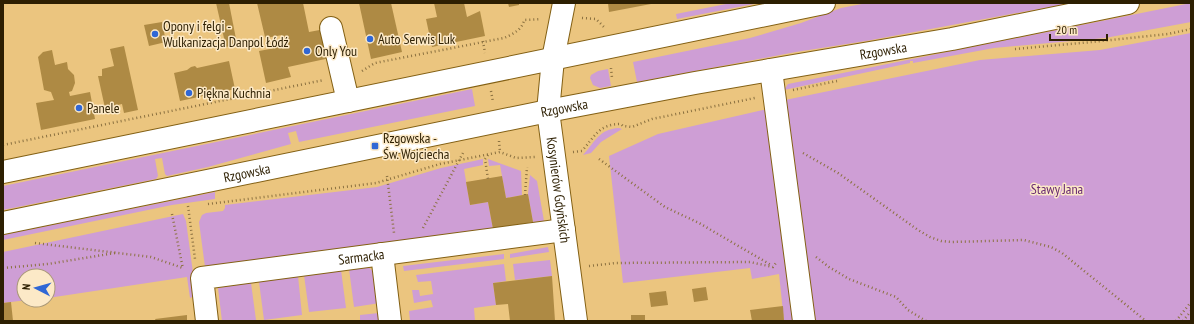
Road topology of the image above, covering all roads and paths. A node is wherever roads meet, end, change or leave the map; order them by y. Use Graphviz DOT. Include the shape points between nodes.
graph roads {
  1 [pos="564,3"];
  2 [pos="824,3"];
  3 [pos="1128,3"];
  4 [pos="524,20"];
  5 [pos="331,28"];
  6 [pos="1191,29"];
  7 [pos="483,41"];
  8 [pos="1013,49"];
  9 [pos="553,59"];
  10 [pos="771,70"];
  11 [pos="488,72"];
  12 [pos="343,76"];
  13 [pos="838,81"];
  14 [pos="775,94"];
  15 [pos="348,101"];
  16 [pos="548,111"];
  17 [pos="496,122"];
  18 [pos="782,142"];
  19 [pos="3,145"];
  20 [pos="464,151"];
  21 [pos="500,152"];
  22 [pos="488,155"];
  23 [pos="554,155"];
  24 [pos="599,159"];
  25 [pos="459,161"];
  26 [pos="527,167"];
  27 [pos="3,172"];
  28 [pos="387,176"];
  29 [pos="488,179"];
  30 [pos="388,180"];
  31 [pos="525,195"];
  32 [pos="207,204"];
  33 [pos="194,205"];
  34 [pos="172,214"];
  35 [pos="3,222"];
  36 [pos="564,230"];
  37 [pos="35,243"];
  38 [pos="795,243"];
  39 [pos="397,252"];
  40 [pos="120,253"];
  41 [pos="569,267"];
  42 [pos="773,267"];
  43 [pos="3,268"];
  44 [pos="190,273"];
  45 [pos="800,286"];
  46 [pos="1191,302"];
  47 [pos="1191,311"];
  48 [pos="207,321"];
  49 [pos="390,321"];
  50 [pos="576,321"];
  51 [pos="804,321"];
  52 [pos="817,321"];
  53 [pos="926,321"];
  54 [pos="1146,321"];
  55 [pos="1176,321"];
  56 [pos="1183,321"];
  1 -- 9 [label="main road, Kosynierów Gdyńskich"];
  2 -- 9 [label="main road"];
  3 -- 10 [label="main road, Rzgowska" via="952,39"];
  4 -- 7 [label="path" via="514,33 504,38"];
  5 -- 12 [label="main road"];
  6 -- 8 [label="path" via="1168,34"];
  7 -- 11 [label="path"];
  7 -- 12 [label="path" via="375,64"];
  9 -- 11 [label="main road"];
  9 -- 16 [label="main road, Kosynierów Gdyńskich"];
  10 -- 14 [label="main road"];
  10 -- 16 [label="main road, Rzgowska"];
  11 -- 15 [label="main road"];
  11 -- 17 [label="path"];
  12 -- 15 [label="main road"];
  12 -- 19 [label="path"];
  13 -- 14 [label="path"];
  14 -- 18 [label="main road"];
  14 -- 23 [label="path" via="652,119 632,127 611,124 598,132 582,151"];
  15 -- 27 [label="main road"];
  16 -- 17 [label="main road, Rzgowska"];
  16 -- 23 [label="main road, Kosynierów Gdyńskich"];
  17 -- 21 [label="path"];
  17 -- 35 [label="main road, Rzgowska"];
  18 -- 38 [label="main road"];
  18 -- 54 [label="path" via="838,173 918,230 940,241 1024,240 1051,247 1062,253"];
  20 -- 25 [label="path"];
  21 -- 22 [label="path"];
  21 -- 23 [label="path" via="516,158"];
  22 -- 25 [label="path"];
  22 -- 29 [label="path" via="485,159"];
  23 -- 36 [label="main road, Kosynierów Gdyńskich"];
  24 -- 42 [label="path" via="665,207 699,223"];
  25 -- 30 [label="path" via="440,164"];
  25 -- 39 [label="path"];
  26 -- 31 [label="path"];
  28 -- 30 [label="path"];
  30 -- 32 [label="path"];
  30 -- 39 [label="path"];
  33 -- 44 [label="path" via="188,206 196,268"];
  34 -- 44 [label="path"];
  36 -- 39 [label="main road, Sarmacka"];
  36 -- 41 [label="main road, Kosynierów Gdyńskich"];
  37 -- 40 [label="path"];
  38 -- 42 [label="path"];
  38 -- 45 [label="main road"];
  38 -- 53 [label="path" via="849,279 896,297 908,310"];
  39 -- 44 [label="main road, Sarmacka"];
  39 -- 49 [label="main road"];
  40 -- 43 [label="path"];
  40 -- 44 [label="path" via="151,257"];
  41 -- 42 [label="path" via="616,263 750,262"];
  41 -- 50 [label="main road, Kosynierów Gdyńskich"];
  44 -- 48 [label="main road"];
  45 -- 51 [label="main road"];
  45 -- 52 [label="main road"];
  46 -- 55 [label="path"];
  47 -- 56 [label="path"];
}
